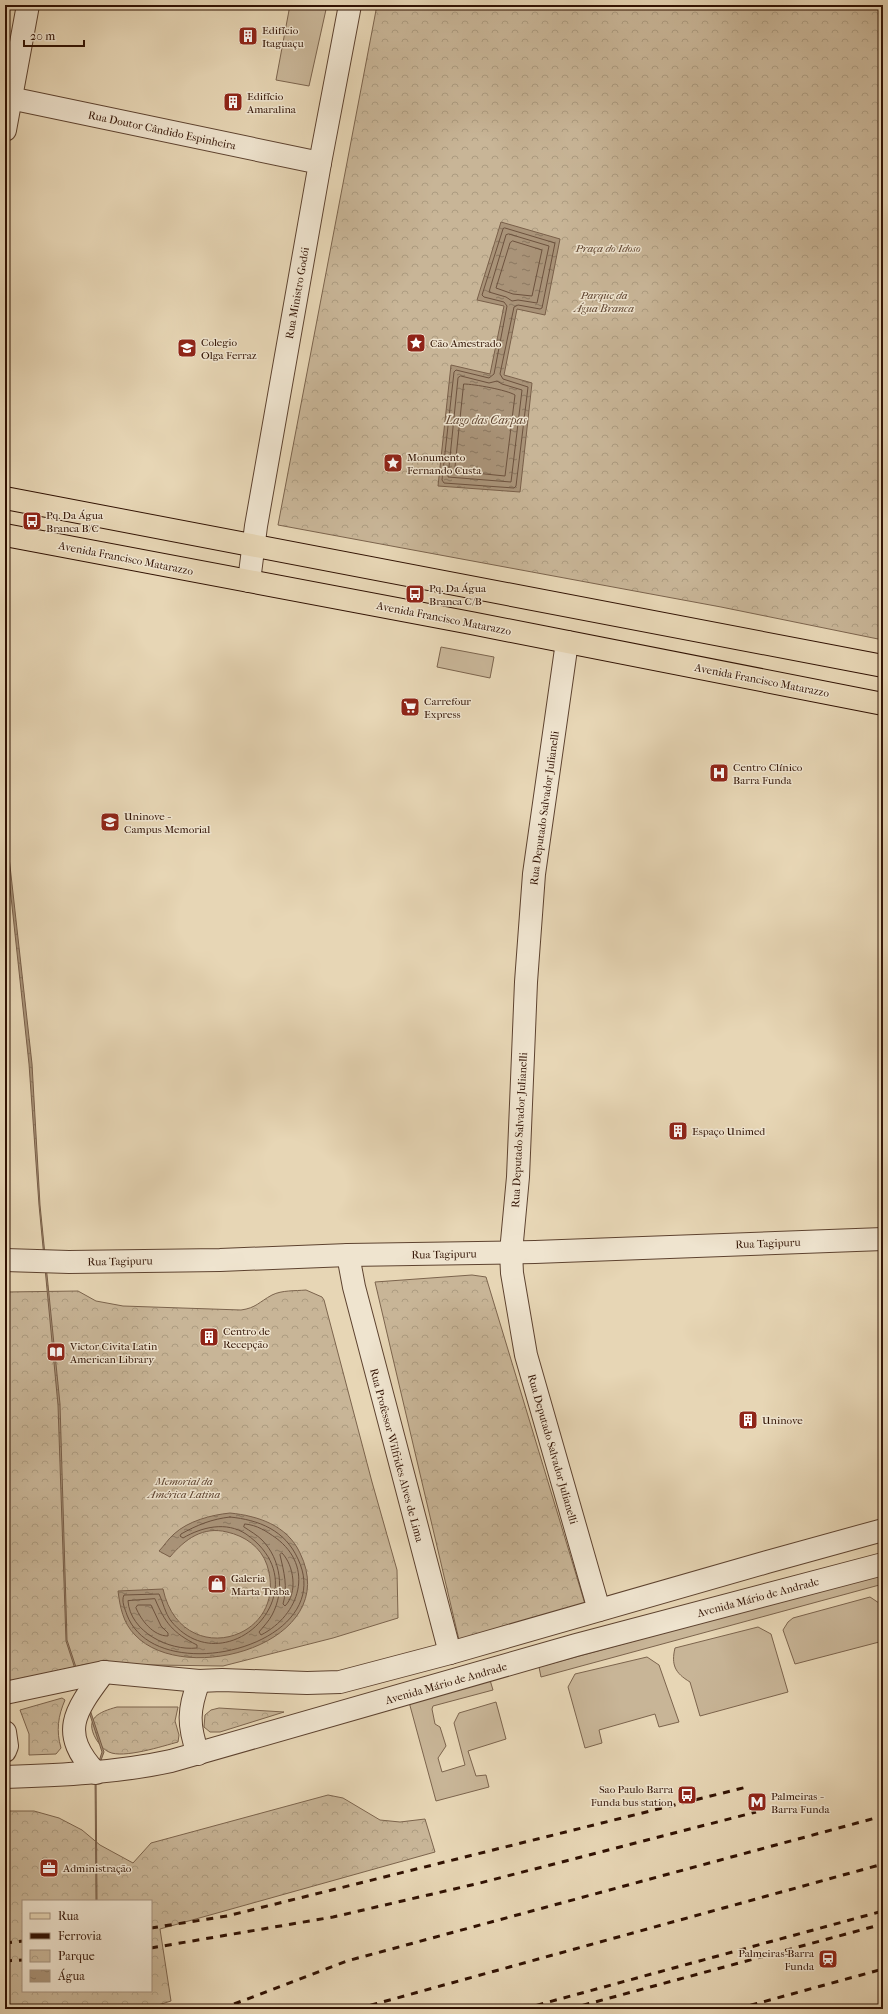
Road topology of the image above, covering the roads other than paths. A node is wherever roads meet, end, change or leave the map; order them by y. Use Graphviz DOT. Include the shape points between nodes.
graph roads {
  1 [pos="28,5"];
  2 [pos="350,5"];
  3 [pos="8,97"];
  4 [pos="5,130"];
  5 [pos="320,163"];
  6 [pos="5,498"];
  7 [pos="5,535"];
  8 [pos="254,545"];
  9 [pos="249,581"];
  10 [pos="567,642"];
  11 [pos="883,666"];
  12 [pos="883,704"];
  13 [pos="883,1239"];
  14 [pos="511,1252"];
  15 [pos="348,1255"];
  16 [pos="5,1260"];
  17 [pos="883,1530"];
  18 [pos="883,1564"];
  19 [pos="599,1610"];
  20 [pos="450,1653"];
  21 [pos="104,1672"];
  22 [pos="199,1682"];
  23 [pos="5,1693"];
  24 [pos="5,1732"];
  25 [pos="5,1751"];
  26 [pos="198,1754"];
  27 [pos="96,1773"];
  28 [pos="5,1777"];
  1 -- 3 [label="street"];
  2 -- 5 [label="street, Rua Ministro Godói"];
  3 -- 4 [label="street"];
  3 -- 5 [label="street, Rua Doutor Cândido Espinheira"];
  5 -- 8 [label="street, Rua Ministro Godói"];
  6 -- 8 [label="main road"];
  7 -- 9 [label="main road, Avenida Francisco Matarazzo"];
  8 -- 9 [label="street, Rua Ministro Godói"];
  8 -- 11 [label="main road"];
  9 -- 10 [label="main road, Avenida Francisco Matarazzo"];
  10 -- 12 [label="main road, Avenida Francisco Matarazzo"];
  10 -- 14 [label="street, Rua Deputado Salvador Julianelli" via="534,874 526,982 518,1177"];
  13 -- 14 [label="street, Rua Tagipuru"];
  14 -- 15 [label="street, Rua Tagipuru"];
  14 -- 19 [label="street, Rua Deputado Salvador Julianelli" via="512,1273 526,1355"];
  15 -- 16 [label="street, Rua Tagipuru" via="220,1260"];
  15 -- 20 [label="street, Rua Professor Wilfrides Alves de Lima" via="354,1288"];
  17 -- 19 [label="street"];
  18 -- 26 [label="street, Avenida Mário de Andrade" via="576,1645"];
  19 -- 20 [label="street"];
  20 -- 22 [label="street" via="333,1683 222,1680"];
  21 -- 22 [label="street"];
  21 -- 23 [label="street"];
  21 -- 27 [label="street" via="81,1704 73,1734 84,1760"];
  22 -- 26 [label="street" via="190,1713 192,1735"];
  24 -- 25 [label="street"];
  26 -- 27 [label="street, Avenida Mário de Andrade" via="143,1767"];
  27 -- 28 [label="street, Avenida Mário de Andrade"];
}
